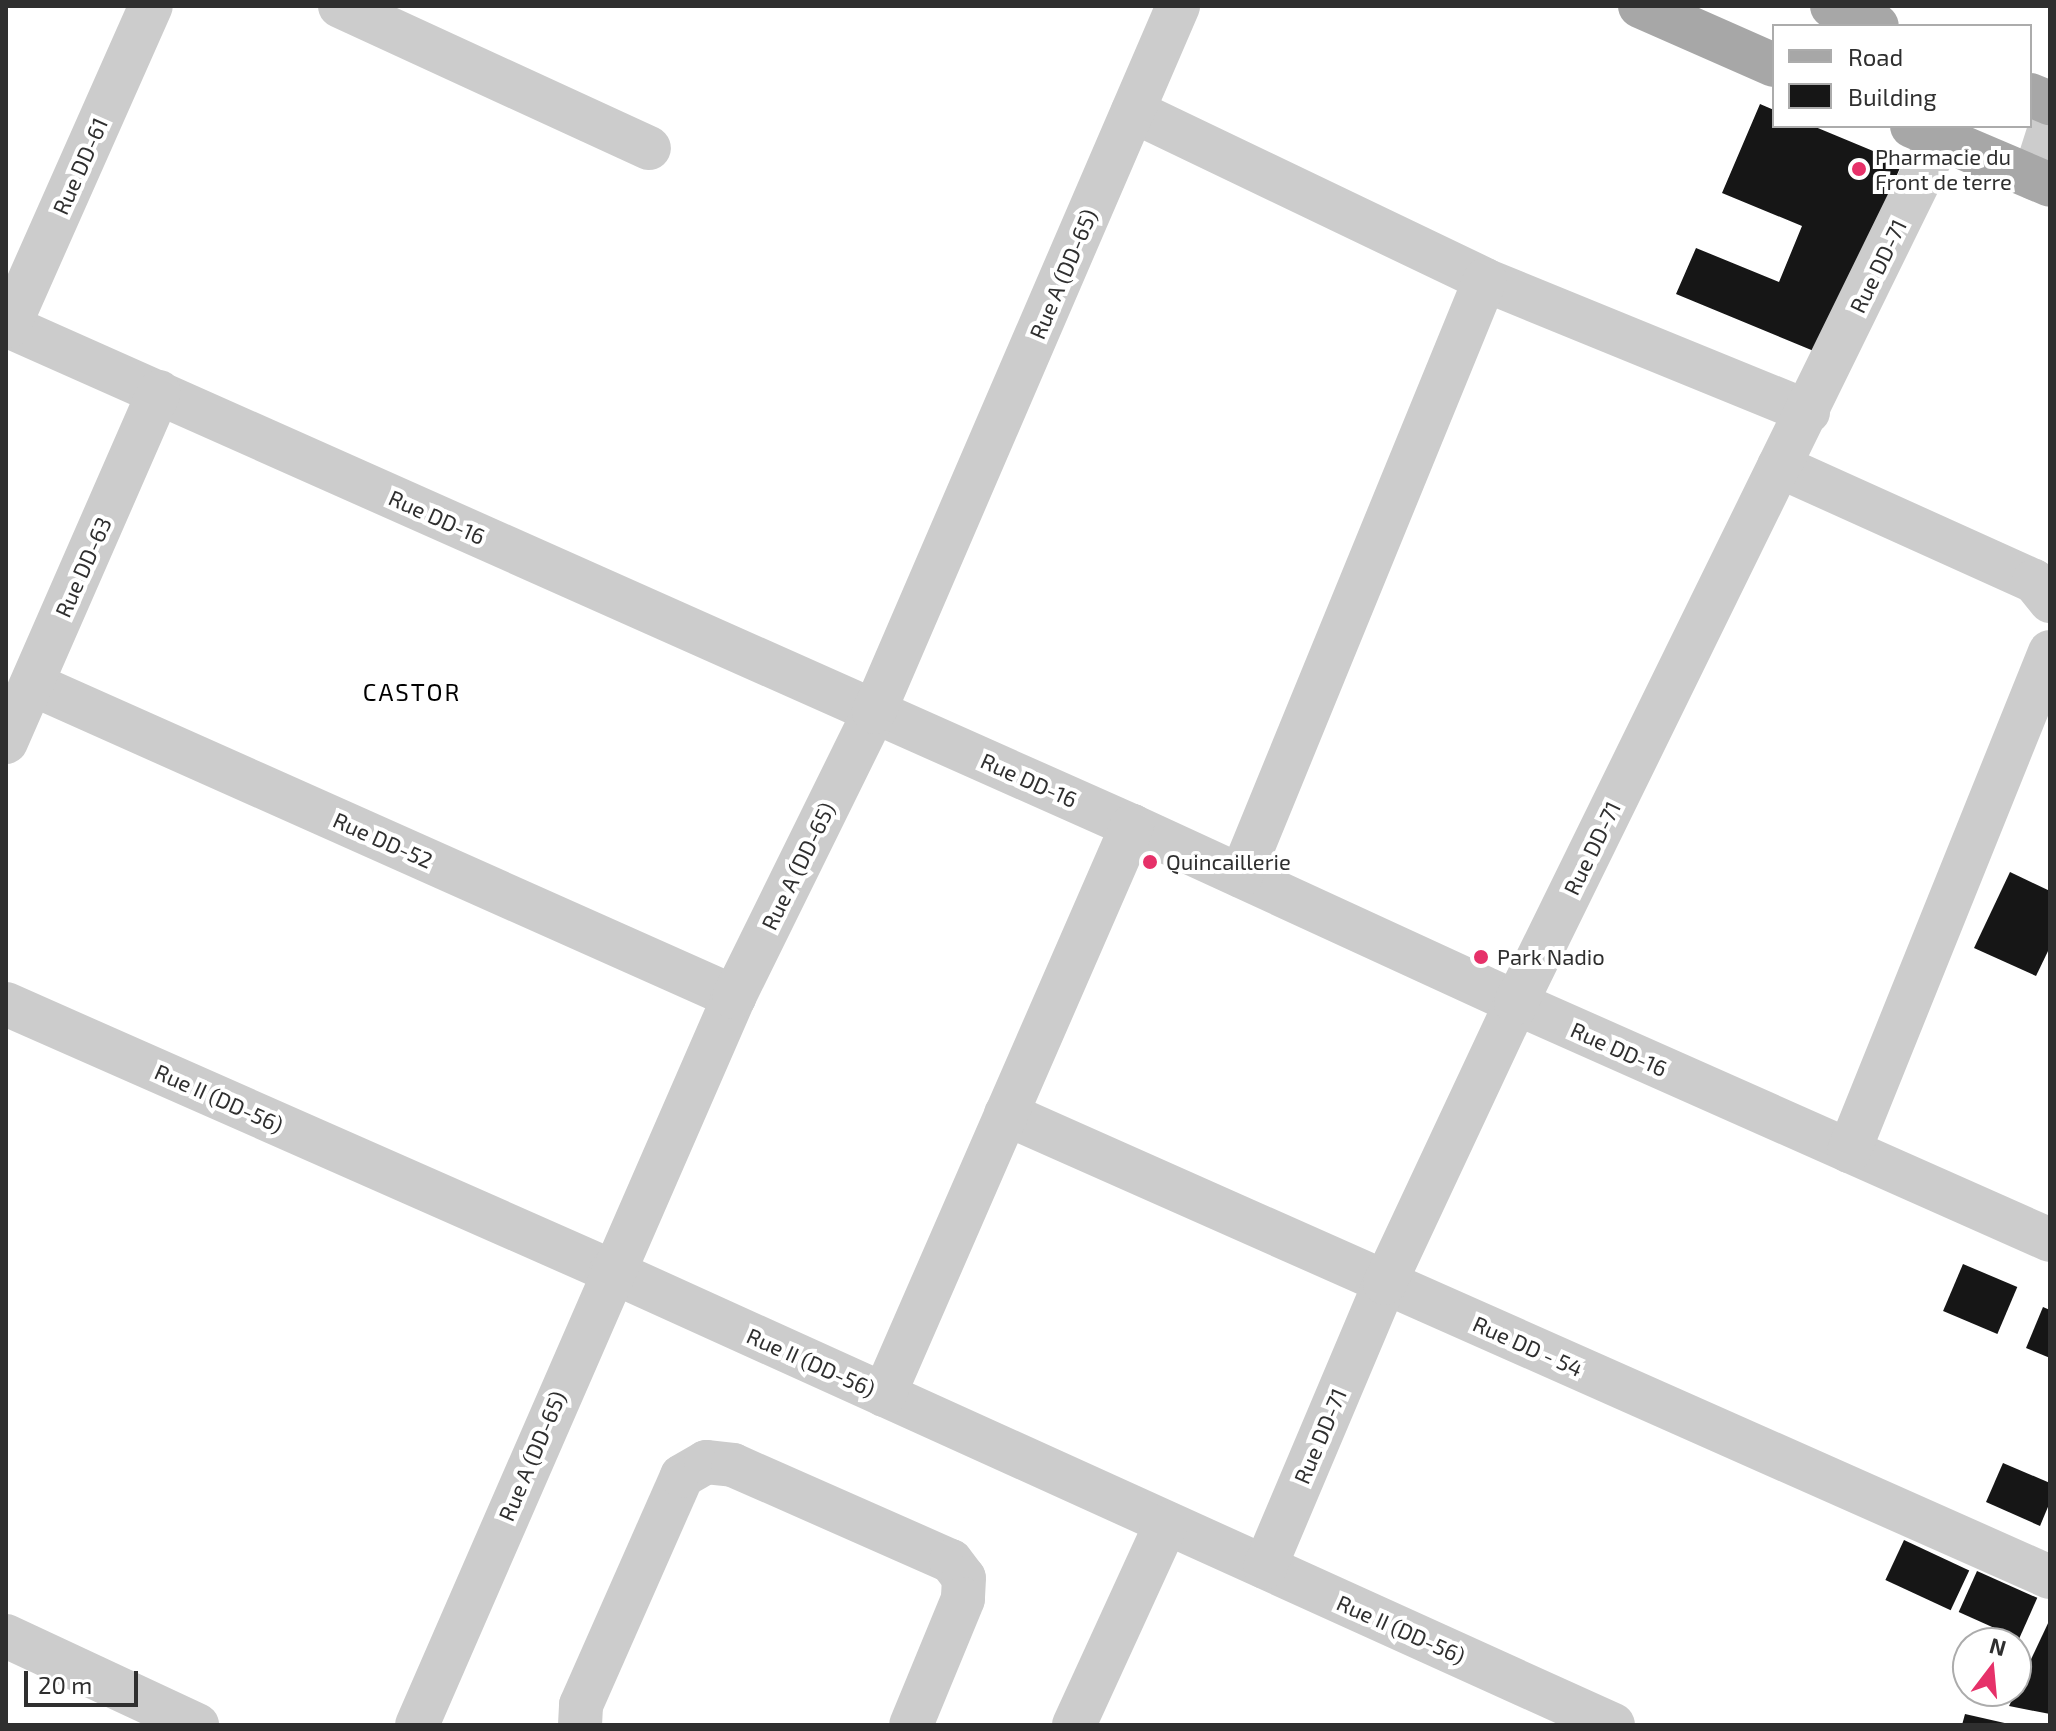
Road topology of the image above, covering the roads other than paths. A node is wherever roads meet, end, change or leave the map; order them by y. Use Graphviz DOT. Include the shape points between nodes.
graph roads {
  1 [pos="151,6"];
  2 [pos="340,6"];
  3 [pos="1178,6"];
  4 [pos="1640,6"];
  5 [pos="1832,6"];
  6 [pos="1872,24"];
  7 [pos="1772,64"];
  8 [pos="1133,111"];
  9 [pos="2050,128"];
  10 [pos="1926,132"];
  11 [pos="649,148"];
  12 [pos="2042,182"];
  13 [pos="1485,280"];
  14 [pos="7,326"];
  15 [pos="159,392"];
  16 [pos="1808,412"];
  17 [pos="1779,466"];
  18 [pos="2050,601"];
  19 [pos="2050,652"];
  20 [pos="32,684"];
  21 [pos="874,712"];
  22 [pos="6,742"];
  23 [pos="1132,826"];
  24 [pos="1241,876"];
  25 [pos="734,997"];
  26 [pos="1516,1003"];
  27 [pos="6,1004"];
  28 [pos="1006,1114"];
  29 [pos="1849,1151"];
  30 [pos="2050,1240"];
  31 [pos="611,1271"];
  32 [pos="1385,1283"];
  33 [pos="884,1395"];
  34 [pos="1166,1524"];
  35 [pos="1265,1567"];
  36 [pos="2050,1577"];
  37 [pos="6,1636"];
  38 [pos="182,1722"];
  39 [pos="417,1725"];
  40 [pos="580,1725"];
  41 [pos="911,1725"];
  42 [pos="1074,1725"];
  43 [pos="1613,1725"];
  1 -- 14 [label="street, Rue DD-61"];
  2 -- 11 [label="street"];
  3 -- 8 [label="street, Rue A (DD-65)"];
  4 -- 7 [label="main road"];
  5 -- 6 [label="main road"];
  8 -- 13 [label="street"];
  8 -- 21 [label="street, Rue A (DD-65)"];
  9 -- 12 [label="street"];
  10 -- 12 [label="main road"];
  10 -- 16 [label="street, Rue DD-71"];
  13 -- 16 [label="street"];
  13 -- 24 [label="street"];
  14 -- 15 [label="street, Rue DD-16"];
  15 -- 20 [label="street, Rue DD-63"];
  15 -- 21 [label="street, Rue DD-16"];
  16 -- 17 [label="street, Rue DD-71"];
  17 -- 18 [label="street" via="2034,581"];
  17 -- 26 [label="street, Rue DD-71"];
  19 -- 29 [label="street"];
  20 -- 22 [label="street, Rue DD-63"];
  20 -- 25 [label="street, Rue DD-52"];
  21 -- 23 [label="street, Rue DD-16"];
  21 -- 25 [label="street, Rue A (DD-65)"];
  23 -- 24 [label="street, Rue DD-16"];
  23 -- 28 [label="street"];
  24 -- 26 [label="street, Rue DD-16"];
  25 -- 31 [label="street, Rue A (DD-65)"];
  26 -- 29 [label="street, Rue DD-16"];
  26 -- 32 [label="street, Rue DD-71"];
  27 -- 31 [label="street, Rue II (DD-56)"];
  28 -- 32 [label="street, Rue DD - 54"];
  28 -- 33 [label="street"];
  29 -- 30 [label="street, Rue DD-16"];
  31 -- 33 [label="street, Rue II (DD-56)"];
  31 -- 39 [label="street, Rue A (DD-65)"];
  32 -- 35 [label="street, Rue DD-71"];
  32 -- 36 [label="street, Rue DD - 54"];
  33 -- 34 [label="street, Rue II (DD-56)"];
  34 -- 35 [label="street, Rue II (DD-56)"];
  34 -- 42 [label="street"];
  35 -- 43 [label="street, Rue II (DD-56)"];
  37 -- 38 [label="street"];
  40 -- 41 [label="street" via="581,1705 682,1476 706,1462 733,1465 951,1561 964,1578 963,1599"];
}
